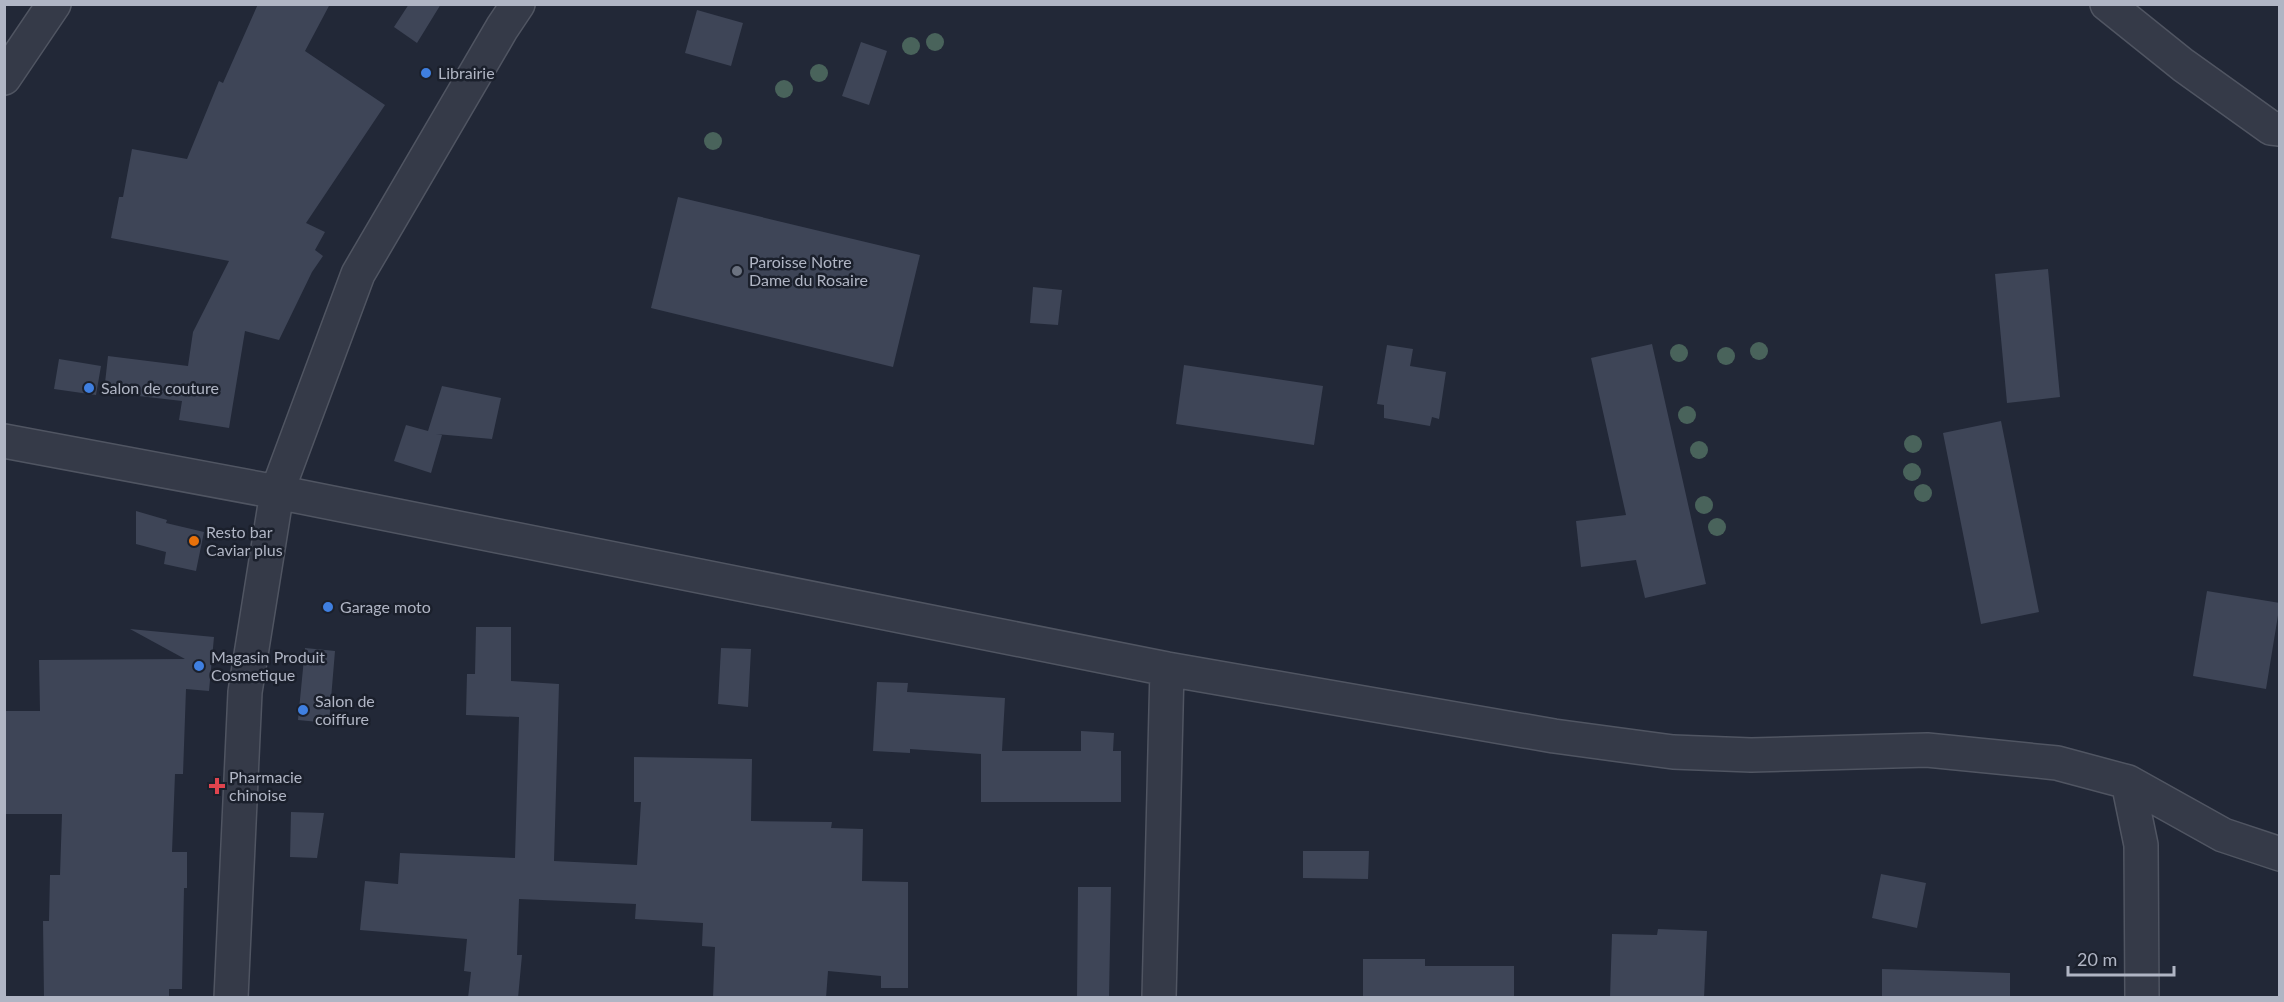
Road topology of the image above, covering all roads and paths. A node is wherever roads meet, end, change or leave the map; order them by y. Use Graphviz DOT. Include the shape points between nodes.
graph roads {
  1 [pos="54,4"];
  2 [pos="518,4"];
  3 [pos="2107,4"];
  4 [pos="4,78"];
  5 [pos="2280,129"];
  6 [pos="4,441"];
  7 [pos="277,492"];
  8 [pos="1167,669"];
  9 [pos="2128,782"];
  10 [pos="2280,854"];
  11 [pos="231,998"];
  12 [pos="1159,998"];
  13 [pos="2142,998"];
  1 -- 4 [label="street"];
  2 -- 7 [label="street" via="358,274"];
  3 -- 5 [label="street" via="2192,71 2271,128"];
  6 -- 7 [label="street"];
  7 -- 8 [label="street"];
  7 -- 11 [label="street" via="245,692"];
  8 -- 9 [label="street" via="1673,753 1927,750 2057,763"];
  8 -- 12 [label="street"];
  9 -- 10 [label="street" via="2223,835"];
  9 -- 13 [label="street" via="2141,845"];
}
